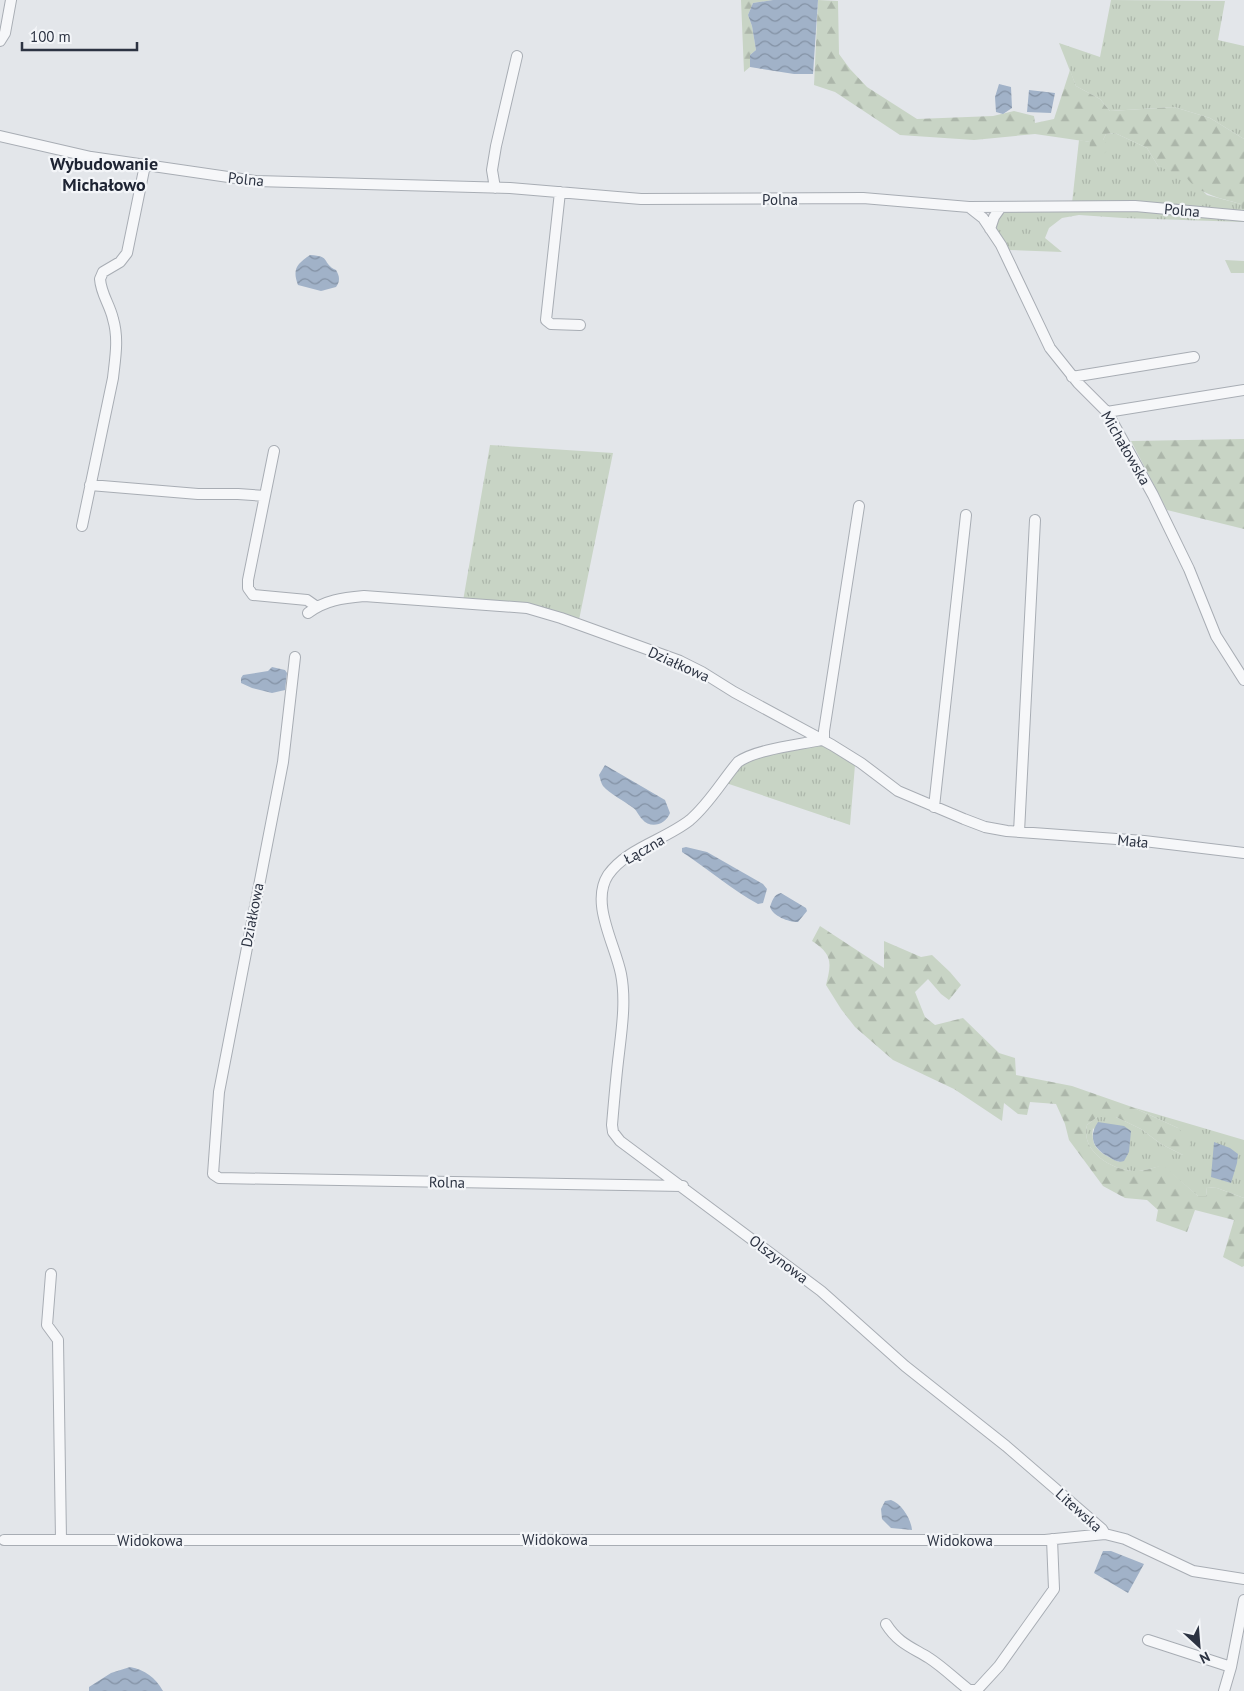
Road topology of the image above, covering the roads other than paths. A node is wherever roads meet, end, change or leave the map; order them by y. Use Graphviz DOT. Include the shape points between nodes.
graph roads {
  1 [pos="11,0"];
  2 [pos="0,41"];
  3 [pos="517,56"];
  4 [pos="0,136"];
  5 [pos="145,165"];
  6 [pos="495,188"];
  7 [pos="560,192"];
  8 [pos="969,207"];
  9 [pos="1001,207"];
  10 [pos="1244,216"];
  11 [pos="990,229"];
  12 [pos="580,325"];
  13 [pos="1194,357"];
  14 [pos="1072,377"];
  15 [pos="1244,390"];
  16 [pos="1106,412"];
  17 [pos="274,451"];
  18 [pos="90,485"];
  19 [pos="265,496"];
  20 [pos="859,506"];
  21 [pos="966,514"];
  22 [pos="1035,520"];
  23 [pos="82,526"];
  24 [pos="295,658"];
  25 [pos="1244,680"];
  26 [pos="822,741"];
  27 [pos="934,806"];
  28 [pos="1021,832"];
  29 [pos="1244,853"];
  30 [pos="613,1132"];
  31 [pos="213,1174"];
  32 [pos="683,1186"];
  33 [pos="51,1274"];
  34 [pos="939,1393"];
  35 [pos="1105,1534"];
  36 [pos="4,1540"];
  37 [pos="61,1540"];
  38 [pos="1052,1540"];
  39 [pos="1244,1579"];
  40 [pos="1244,1600"];
  41 [pos="886,1624"];
  42 [pos="1148,1640"];
  43 [pos="1231,1667"];
  44 [pos="970,1691"];
  45 [pos="1224,1691"];
  1 -- 2 [label="street" via="5,33"];
  3 -- 6 [label="street" via="492,170"];
  4 -- 5 [label="street, Polna" via="91,157"];
  5 -- 6 [label="street, Polna" via="256,181"];
  5 -- 18 [label="street" via="128,253 100,278 117,340 113,378"];
  6 -- 7 [label="street, Polna"];
  7 -- 8 [label="street, Polna" via="641,199 863,198"];
  7 -- 12 [label="street" via="546,320 552,324"];
  8 -- 9 [label="street, Polna"];
  8 -- 11 [label="street, Michałowska" via="983,218"];
  9 -- 10 [label="street, Polna" via="1135,206"];
  9 -- 11 [label="street"];
  11 -- 14 [label="street, Michałowska" via="1001,245 1050,348"];
  13 -- 14 [label="street"];
  14 -- 16 [label="street, Michałowska"];
  15 -- 16 [label="street"];
  16 -- 25 [label="street, Michałowska" via="1164,517 1216,636"];
  17 -- 19 [label="street"];
  18 -- 19 [label="street"];
  18 -- 23 [label="street"];
  19 -- 26 [label="street, Działkowa" via="248,580 248,588 253,595 307,600 313,610 344,598 364,596 544,612 687,665"];
  20 -- 26 [label="street"];
  21 -- 27 [label="street"];
  22 -- 28 [label="street"];
  24 -- 31 [label="street, Działkowa" via="283,762 219,1092"];
  26 -- 27 [label="street, Działkowa" via="859,762 898,791"];
  26 -- 30 [label="street, Łączna" via="745,757 691,819 617,864 607,876 602,891 602,911 621,973 624,1001"];
  27 -- 28 [label="street, Działkowa" via="985,827"];
  28 -- 29 [label="street, Mała" via="1144,841"];
  30 -- 32 [label="street, Olszynowa" via="620,1141"];
  31 -- 32 [label="street, Rolna" via="218,1178"];
  32 -- 34 [label="street, Olszynowa" via="821,1291"];
  33 -- 37 [label="street" via="46,1325 58,1340"];
  34 -- 35 [label="street, Litewska" via="1006,1446"];
  35 -- 38 [label="street, Widokowa"];
  35 -- 39 [label="street, Litewska" via="1193,1571"];
  36 -- 37 [label="street, Widokowa"];
  37 -- 38 [label="street, Widokowa"];
  38 -- 44 [label="street" via="1054,1589 999,1666 977,1690"];
  40 -- 43 [label="street"];
  41 -- 44 [label="street" via="894,1636 929,1658"];
  42 -- 43 [label="street"];
  43 -- 45 [label="street"];
}
